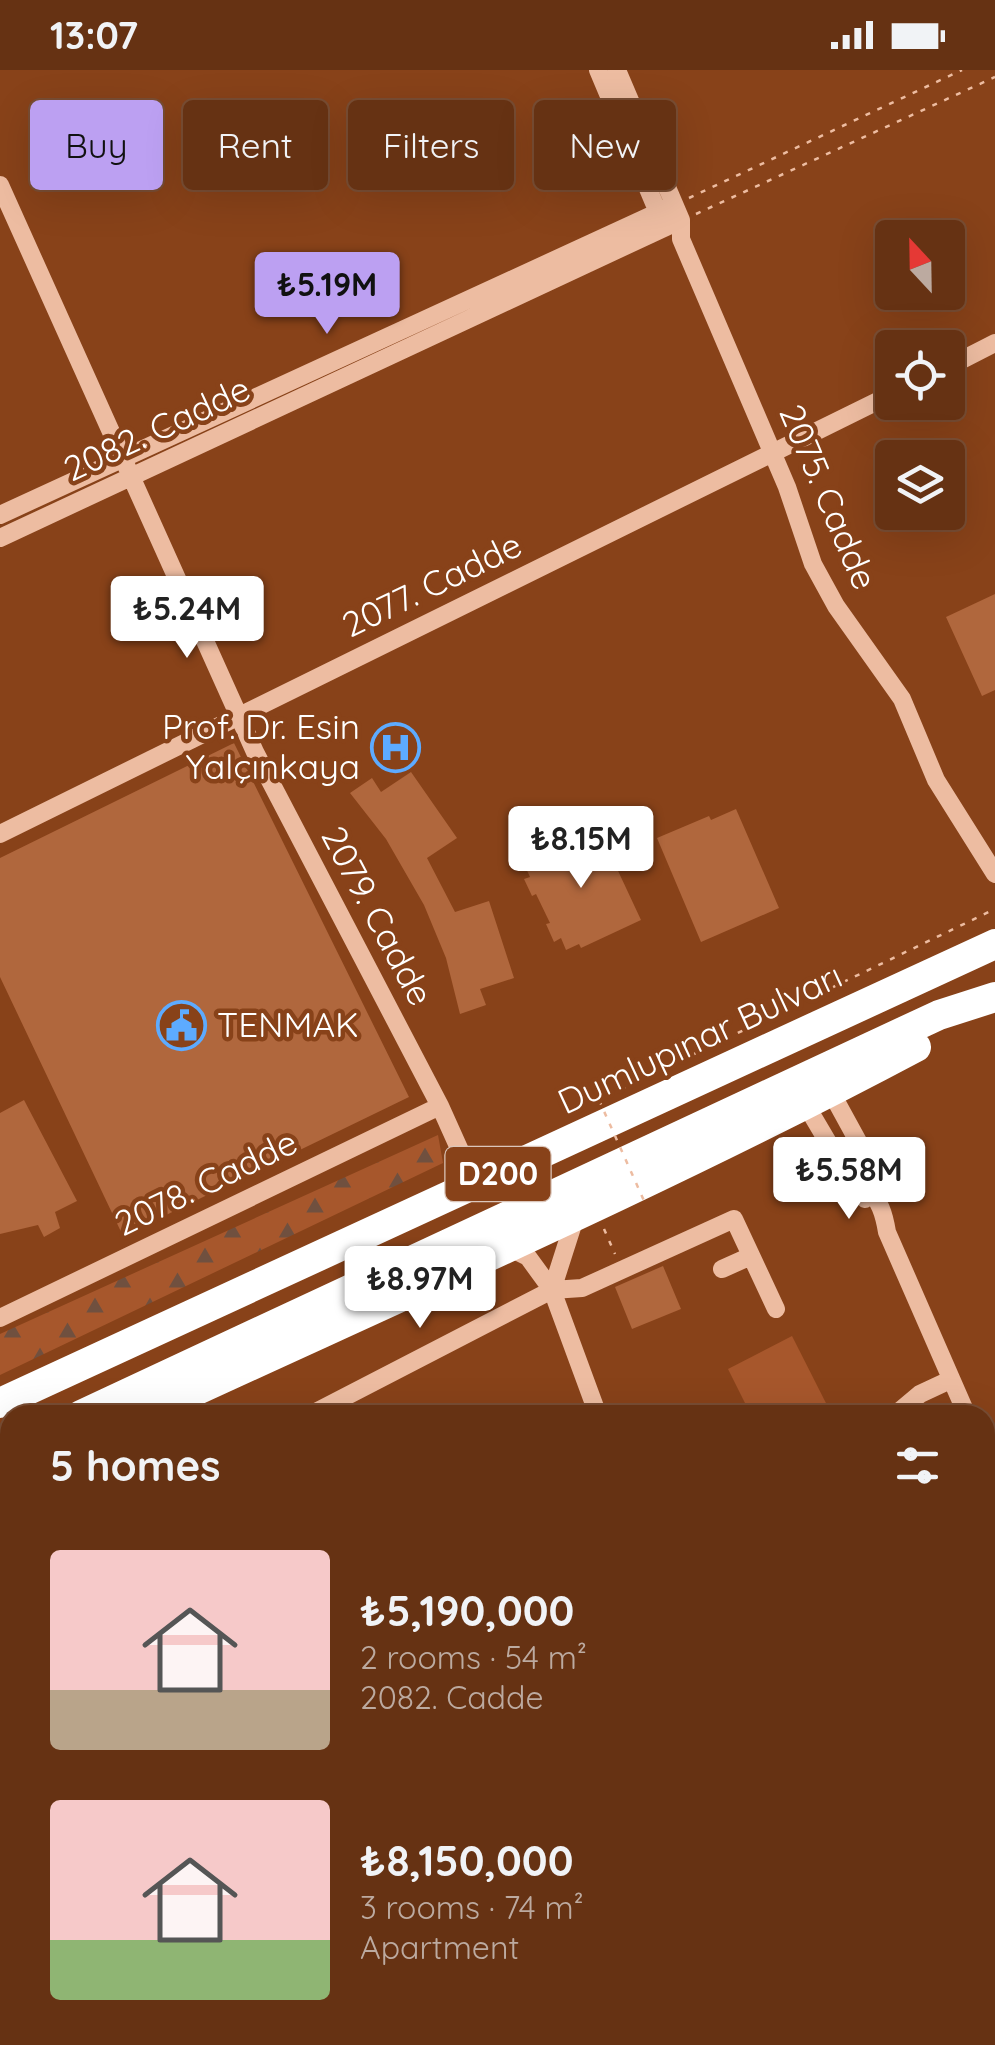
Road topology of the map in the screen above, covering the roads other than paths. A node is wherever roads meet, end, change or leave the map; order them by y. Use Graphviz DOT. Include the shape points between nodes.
graph roads {
  1 [pos="598,70"];
  2 [pos="617,70"];
  3 [pos="0,185"];
  4 [pos="672,221"];
  5 [pos="995,343"];
  6 [pos="965,358"];
  7 [pos="875,402"];
  8 [pos="773,453"];
  9 [pos="120,458"];
  10 [pos="130,478"];
  11 [pos="0,514"];
  12 [pos="0,538"];
  13 [pos="239,716"];
  14 [pos="0,834"];
  15 [pos="995,874"];
  16 [pos="995,944"];
  17 [pos="989,1000"];
  18 [pos="818,1098"];
  19 [pos="440,1106"];
  20 [pos="857,1170"];
  21 [pos="475,1184"];
  22 [pos="588,1218"];
  23 [pos="508,1247"];
  24 [pos="751,1256"];
  25 [pos="722,1269"];
  26 [pos="552,1290"];
  27 [pos="776,1309"];
  28 [pos="0,1318"];
  29 [pos="950,1380"];
  30 [pos="0,1402"];
  31 [pos="102,1405"];
  32 [pos="164,1405"];
  33 [pos="329,1405"];
  34 [pos="594,1405"];
  35 [pos="907,1405"];
  36 [pos="962,1405"];
  1 -- 4 [label="street, 2075. Cadde"];
  2 -- 4 [label="street, 2075. Cadde"];
  3 -- 9 [label="street, 2079. Cadde"];
  4 -- 8 [label="street, 2075. Cadde"];
  4 -- 9 [label="street, 2082. Cadde"];
  4 -- 10 [label="street, 2082. Cadde"];
  5 -- 6 [label="street"];
  7 -- 8 [label="street, 2077. Cadde"];
  8 -- 13 [label="street, 2077. Cadde"];
  8 -- 15 [label="street, 2075. Cadde" via="812,564 902,699 945,796"];
  9 -- 10 [label="street, 2079. Cadde"];
  9 -- 11 [label="street, 2082. Cadde"];
  10 -- 12 [label="street, 2082. Cadde"];
  10 -- 13 [label="street, 2079. Cadde"];
  13 -- 14 [label="street, 2077. Cadde"];
  13 -- 19 [label="street, 2079. Cadde"];
  16 -- 21 [label="highway, Dumlupınar Bulvarı / D200"];
  17 -- 18 [label="highway" via="933,1038"];
  17 -- 31 [label="highway, D200" via="940,1015"];
  18 -- 20 [label="street" via="842,1166"];
  18 -- 20 [label="street" via="860,1146"];
  18 -- 22 [label="highway"];
  19 -- 21 [label="street, 2079. Cadde"];
  19 -- 28 [label="street, 2078. Cadde"];
  20 -- 29 [label="street" via="875,1196"];
  21 -- 30 [label="highway, Dumlupınar Bulvarı / D200"];
  22 -- 23 [label="highway"];
  22 -- 26 [label="street"];
  23 -- 26 [label="street" via="528,1258"];
  23 -- 32 [label="highway"];
  24 -- 25 [label="street"];
  24 -- 26 [label="street" via="734,1220 582,1288"];
  24 -- 27 [label="street"];
  26 -- 33 [label="street"];
  26 -- 34 [label="street"];
  29 -- 35 [label="street"];
  29 -- 36 [label="street"];
}
